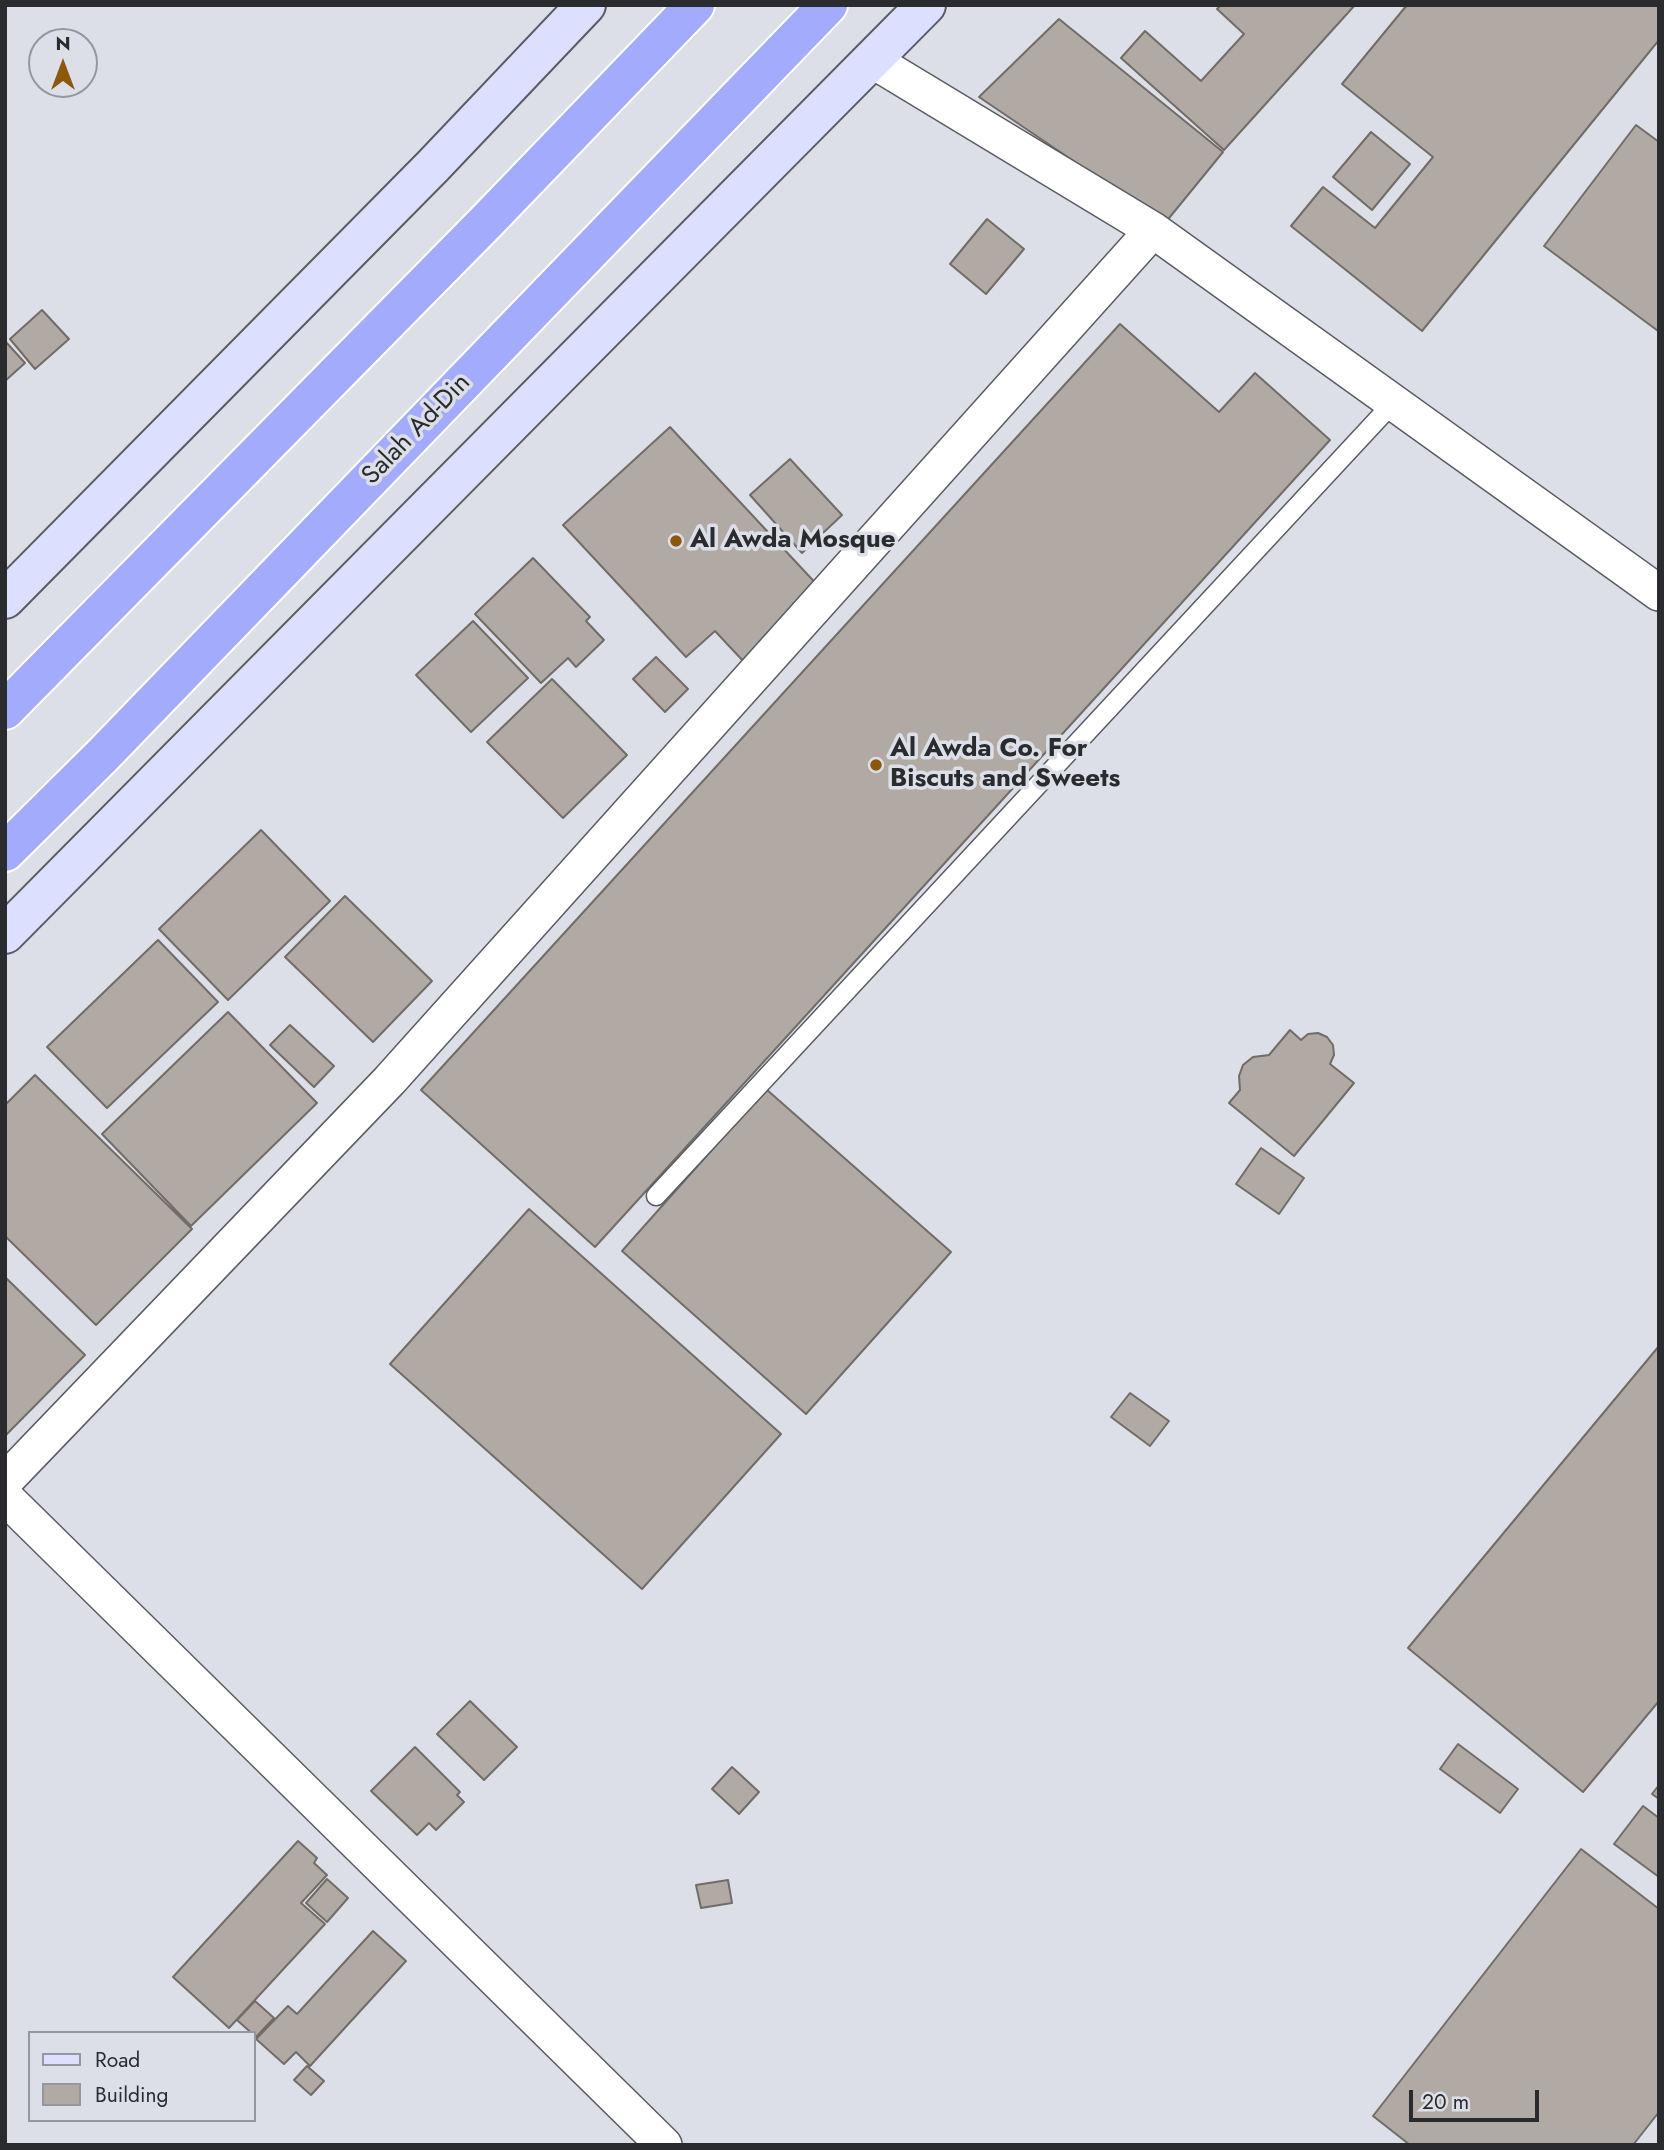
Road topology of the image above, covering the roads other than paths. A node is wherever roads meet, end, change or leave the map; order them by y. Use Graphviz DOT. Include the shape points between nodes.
graph roads {
  1 [pos="586,5"];
  2 [pos="695,5"];
  3 [pos="828,5"];
  4 [pos="926,5"];
  5 [pos="872,60"];
  6 [pos="1153,230"];
  7 [pos="1392,404"];
  8 [pos="1659,593"];
  9 [pos="5,599"];
  10 [pos="5,710"];
  11 [pos="5,852"];
  12 [pos="5,934"];
  13 [pos="656,1196"];
  14 [pos="5,1481"];
  15 [pos="5,1497"];
  16 [pos="664,2145"];
  1 -- 9 [label="main road"];
  2 -- 10 [label="highway"];
  3 -- 11 [label="highway, Salah Ad-Din"];
  4 -- 5 [label="main road"];
  5 -- 6 [label="street"];
  5 -- 12 [label="main road"];
  6 -- 7 [label="street"];
  6 -- 14 [label="street" via="389,1080"];
  7 -- 8 [label="street"];
  7 -- 13 [label="lane"];
  15 -- 16 [label="street"];
}
